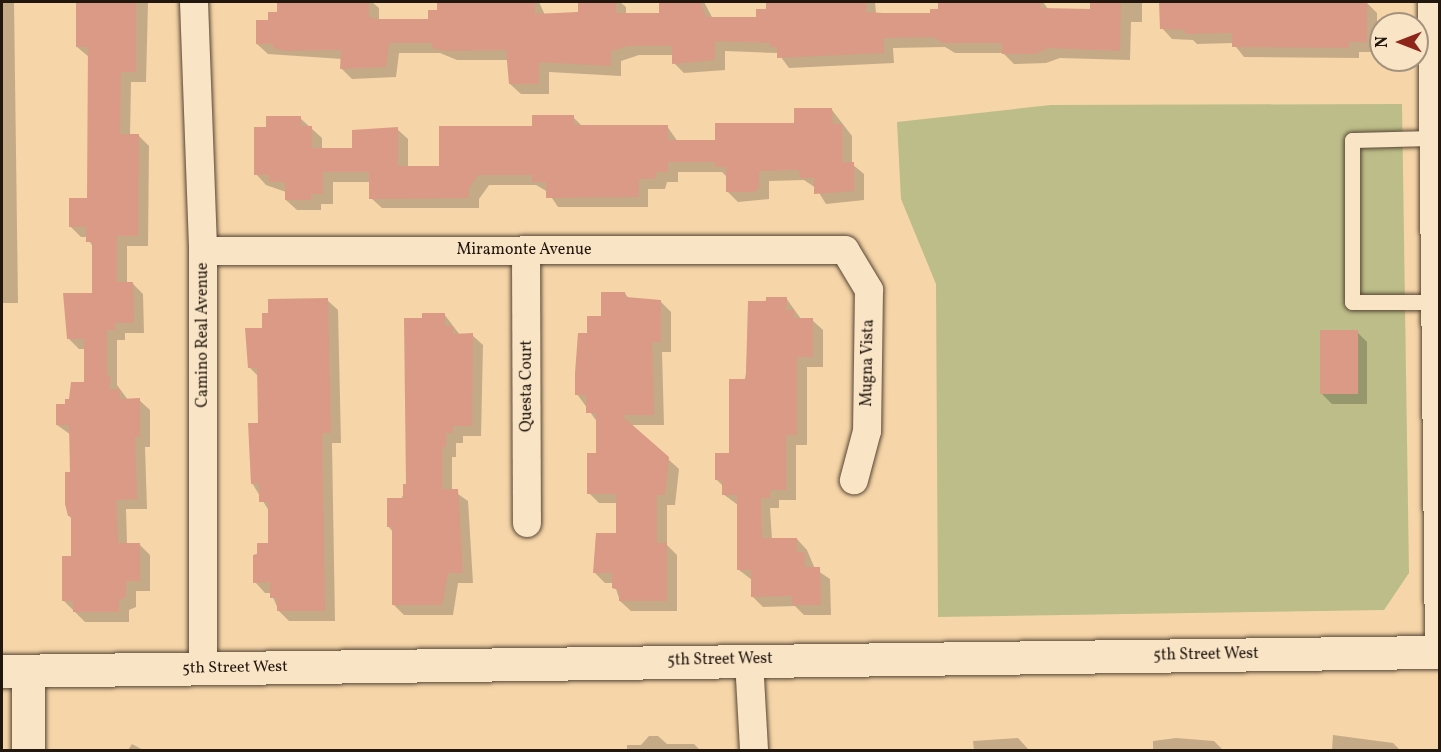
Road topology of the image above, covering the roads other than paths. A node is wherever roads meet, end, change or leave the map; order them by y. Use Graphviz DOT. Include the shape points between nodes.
graph roads {
  1 [pos="194,2"];
  2 [pos="1432,2"];
  3 [pos="1434,138"];
  4 [pos="526,250"];
  5 [pos="845,250"];
  6 [pos="203,251"];
  7 [pos="1436,302"];
  8 [pos="854,480"];
  9 [pos="527,523"];
  10 [pos="1439,652"];
  11 [pos="749,660"];
  12 [pos="203,668"];
  13 [pos="15,671"];
  14 [pos="28,750"];
  15 [pos="754,750"];
  1 -- 6 [label="street, Camino Real Avenue"];
  2 -- 3 [label="street"];
  3 -- 7 [label="street"];
  3 -- 7 [label="lane" via="1352,140 1352,302"];
  4 -- 5 [label="street, Miramonte Avenue"];
  4 -- 6 [label="street, Miramonte Avenue"];
  4 -- 9 [label="street, Questa Court"];
  5 -- 8 [label="street, Mugna Vista" via="869,290 867,431"];
  6 -- 12 [label="street, Camino Real Avenue"];
  7 -- 10 [label="street"];
  10 -- 11 [label="street, 5th Street West"];
  11 -- 12 [label="street, 5th Street West"];
  11 -- 15 [label="street"];
  12 -- 13 [label="street, 5th Street West"];
  13 -- 14 [label="street"];
}
